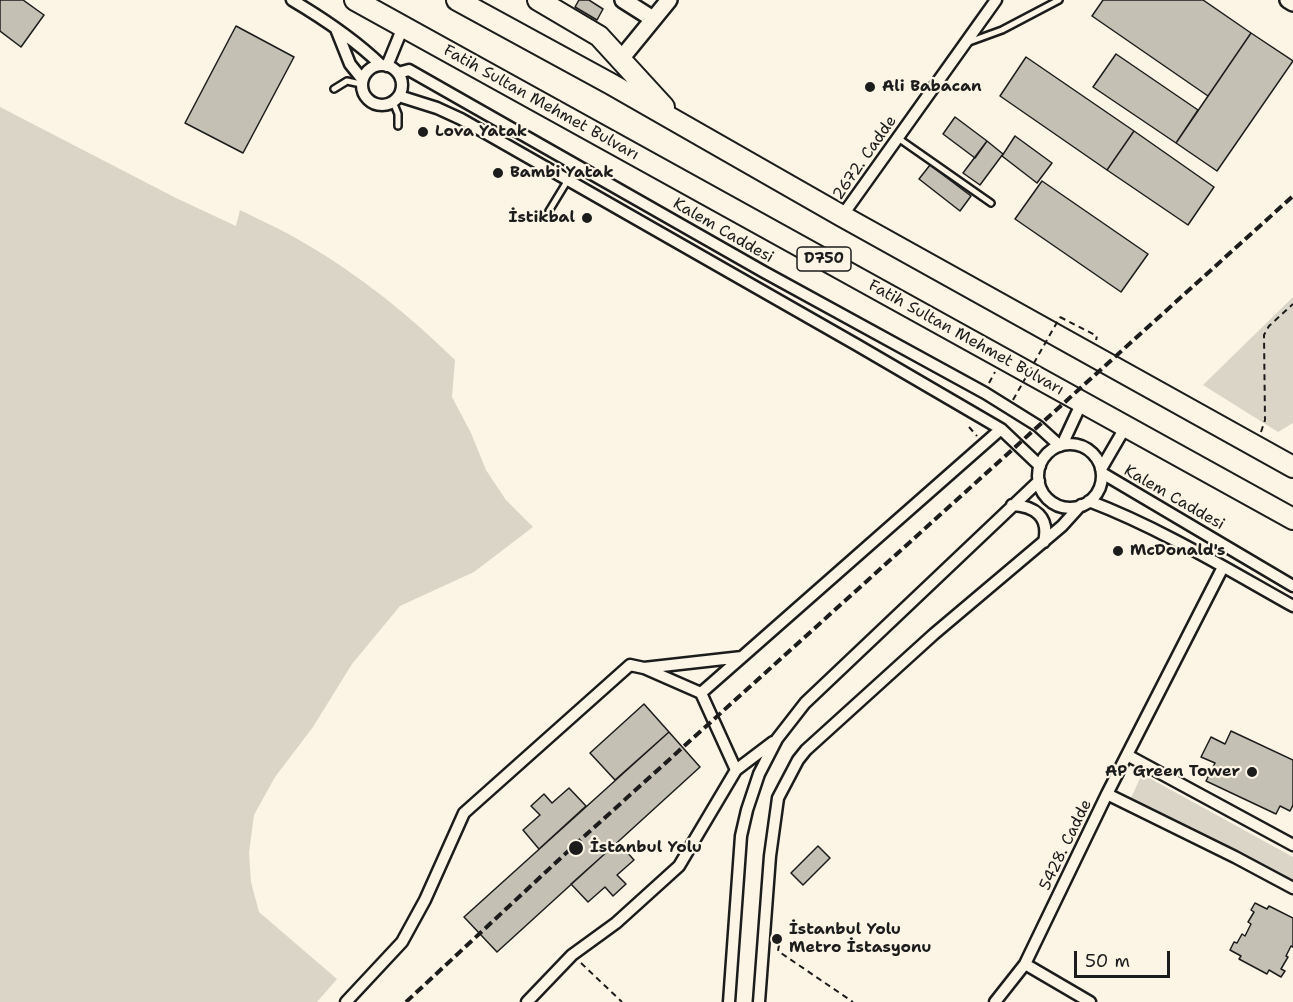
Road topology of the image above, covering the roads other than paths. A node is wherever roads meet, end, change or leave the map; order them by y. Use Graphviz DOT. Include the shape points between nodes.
graph roads {
  1 [pos="292,0"];
  2 [pos="355,0"];
  3 [pos="457,0"];
  4 [pos="538,0"];
  5 [pos="623,0"];
  6 [pos="669,0"];
  7 [pos="996,0"];
  8 [pos="1059,0"];
  9 [pos="1288,0"];
  10 [pos="1293,3"];
  11 [pos="653,19"];
  12 [pos="404,27"];
  13 [pos="336,29"];
  14 [pos="964,43"];
  15 [pos="620,60"];
  16 [pos="384,65"];
  17 [pos="398,73"];
  18 [pos="361,82"];
  19 [pos="334,89"];
  20 [pos="396,99"];
  21 [pos="678,122"];
  22 [pos="398,126"];
  23 [pos="897,138"];
  24 [pos="577,165"];
  25 [pos="568,180"];
  26 [pos="991,203"];
  27 [pos="549,211"];
  28 [pos="842,216"];
  29 [pos="1082,402"];
  30 [pos="1126,426"];
  31 [pos="1001,429"];
  32 [pos="1061,446"];
  33 [pos="1040,466"];
  34 [pos="1293,467"];
  35 [pos="1101,471"];
  36 [pos="1039,481"];
  37 [pos="1085,503"];
  38 [pos="1012,505"];
  39 [pos="1293,519"];
  40 [pos="1044,542"];
  41 [pos="1223,567"];
  42 [pos="1293,586"];
  43 [pos="1293,606"];
  44 [pos="742,657"];
  45 [pos="644,668"];
  46 [pos="701,693"];
  47 [pos="777,740"];
  48 [pos="1127,755"];
  49 [pos="736,770"];
  50 [pos="1107,794"];
  51 [pos="1293,845"];
  52 [pos="1293,888"];
  53 [pos="1025,964"];
  54 [pos="346,1002"];
  55 [pos="527,1002"];
  56 [pos="729,1002"];
  57 [pos="759,1002"];
  58 [pos="995,1002"];
  59 [pos="1090,1002"];
  1 -- 13 [label="street"];
  2 -- 12 [label="highway, Fatih Sultan Mehmet Bulvarı / D750"];
  3 -- 21 [label="highway, D750"];
  4 -- 15 [label="highway" via="599,36"];
  5 -- 11 [label="street"];
  6 -- 11 [label="street"];
  7 -- 14 [label="street, 2672. Cadde"];
  8 -- 14 [label="lane" via="1002,30"];
  9 -- 10 [label="street"];
  11 -- 15 [label="street"];
  12 -- 16 [label="street"];
  12 -- 29 [label="highway, Fatih Sultan Mehmet Bulvarı / D750"];
  13 -- 16 [label="street"];
  13 -- 18 [label="street"];
  14 -- 23 [label="street, 2672. Cadde"];
  15 -- 21 [label="highway"];
  16 -- 17 [label="street"];
  16 -- 18 [label="street" via="369,69"];
  17 -- 20 [label="street" via="402,84"];
  17 -- 24 [label="street, Kalem Caddesi" via="410,70"];
  18 -- 19 [label="lane" via="347,81"];
  18 -- 20 [label="street" via="363,95 372,103 384,106"];
  20 -- 22 [label="lane"];
  20 -- 25 [label="street, Kalem Caddesi" via="437,108"];
  21 -- 28 [label="highway, D750"];
  23 -- 26 [label="lane"];
  23 -- 28 [label="street, 2672. Cadde"];
  24 -- 25 [label="lane"];
  24 -- 32 [label="street, Kalem Caddesi" via="984,393 1038,426"];
  25 -- 27 [label="lane"];
  25 -- 31 [label="street, Kalem Caddesi"];
  28 -- 34 [label="highway, D750"];
  29 -- 30 [label="highway, Fatih Sultan Mehmet Bulvarı / D750"];
  29 -- 32 [label="street"];
  30 -- 35 [label="street"];
  30 -- 39 [label="highway, Fatih Sultan Mehmet Bulvarı / D750"];
  31 -- 33 [label="street, Kalem Caddesi"];
  31 -- 44 [label="street"];
  32 -- 33 [label="street" via="1050,451"];
  32 -- 35 [label="street" via="1085,448"];
  33 -- 36 [label="street"];
  35 -- 37 [label="street" via="1100,486"];
  35 -- 42 [label="street, Kalem Caddesi"];
  36 -- 37 [label="street" via="1041,490 1054,503 1063,507"];
  36 -- 38 [label="street"];
  37 -- 40 [label="street"];
  37 -- 41 [label="street" via="1124,516"];
  38 -- 40 [label="street" via="1035,510 1047,532"];
  38 -- 47 [label="street" via="805,704"];
  40 -- 57 [label="street" via="934,634 798,760 778,798"];
  41 -- 43 [label="street"];
  41 -- 48 [label="street, 5428. Cadde"];
  44 -- 45 [label="street"];
  44 -- 46 [label="street"];
  45 -- 46 [label="street"];
  45 -- 54 [label="street" via="630,665 464,813 402,942"];
  46 -- 49 [label="street"];
  47 -- 49 [label="street"];
  47 -- 56 [label="street" via="754,787 741,836"];
  48 -- 50 [label="street, 5428. Cadde"];
  48 -- 51 [label="street"];
  49 -- 55 [label="street" via="679,866 616,923 572,955"];
  50 -- 52 [label="street"];
  50 -- 53 [label="street, 5428. Cadde"];
  53 -- 58 [label="street, 5428. Cadde"];
  53 -- 59 [label="street"];
}
